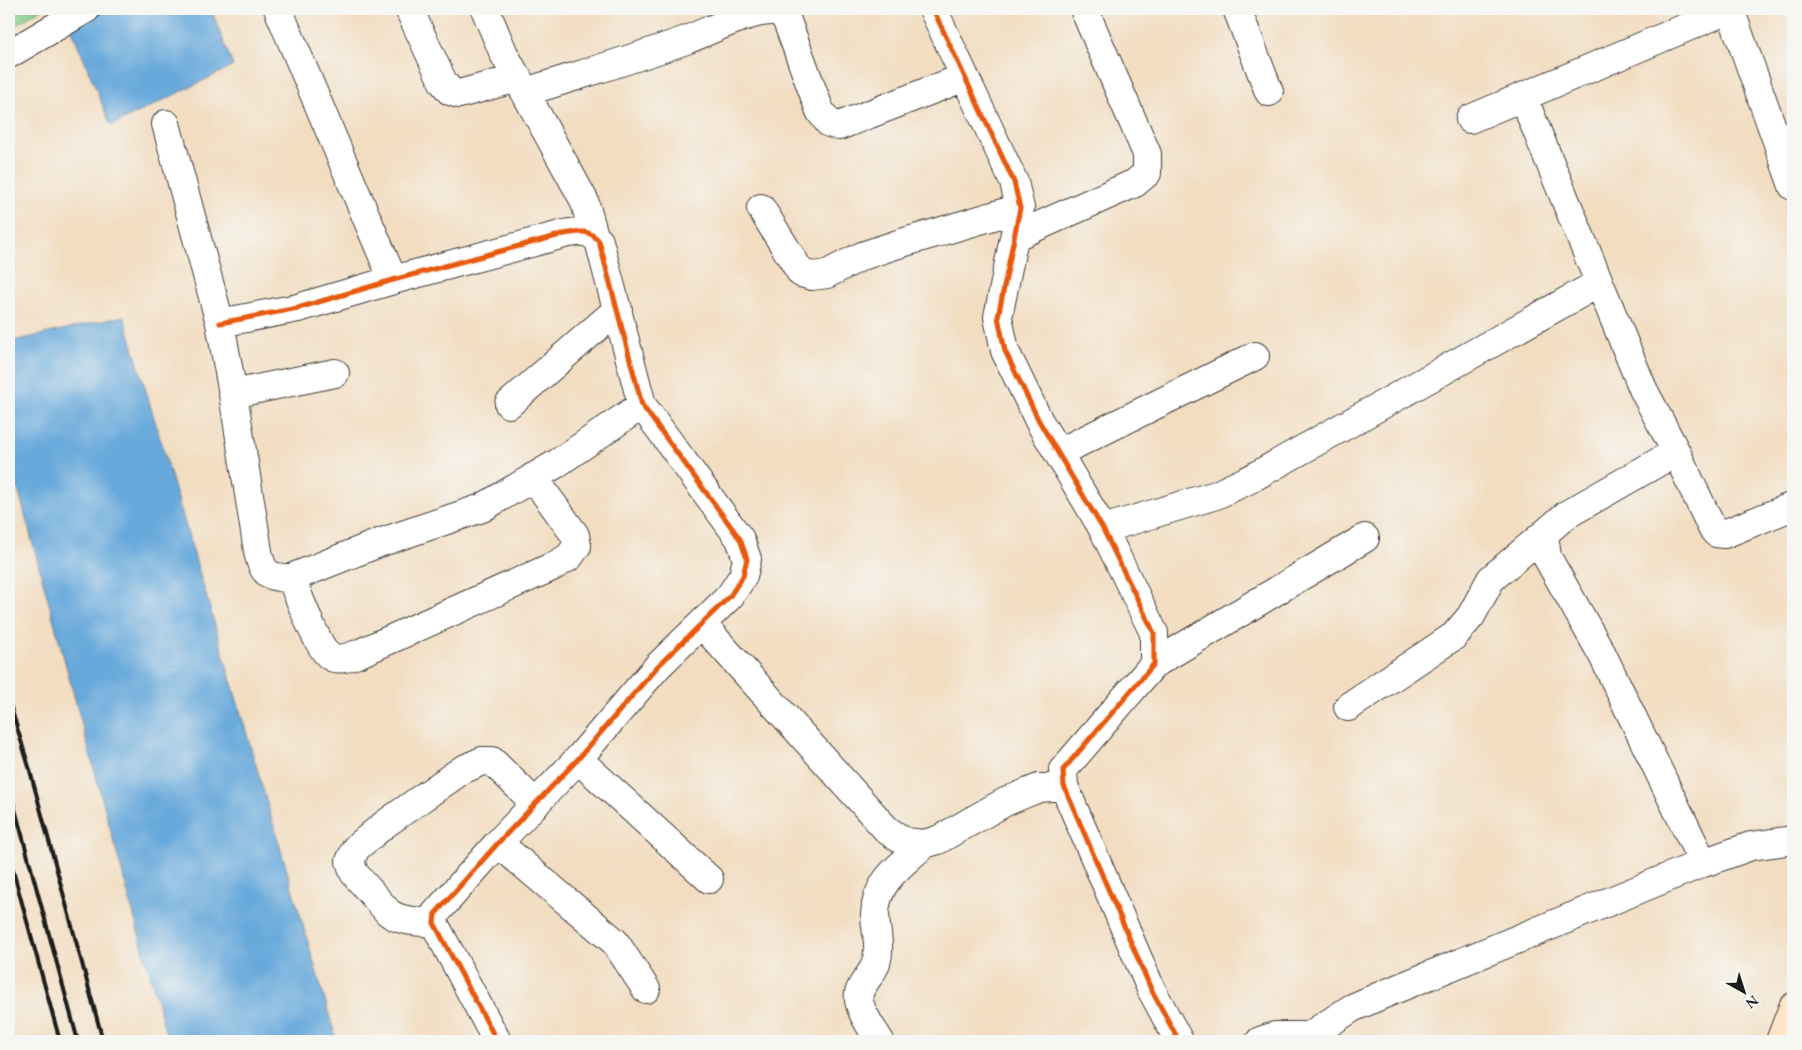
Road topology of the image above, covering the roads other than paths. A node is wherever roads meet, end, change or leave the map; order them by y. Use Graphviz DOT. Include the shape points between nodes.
graph roads {
  1 [pos="86,9"];
  2 [pos="278,9"];
  3 [pos="409,9"];
  4 [pos="484,9"];
  5 [pos="933,9"];
  6 [pos="1084,9"];
  7 [pos="1237,9"];
  8 [pos="1730,9"];
  9 [pos="734,14"];
  10 [pos="9,54"];
  11 [pos="965,77"];
  12 [pos="522,85"];
  13 [pos="1269,92"];
  14 [pos="1523,97"];
  15 [pos="1470,119"];
  16 [pos="166,124"];
  17 [pos="1793,186"];
  18 [pos="761,208"];
  19 [pos="1020,208"];
  20 [pos="594,235"];
  21 [pos="1016,236"];
  22 [pos="393,280"];
  23 [pos="1599,283"];
  24 [pos="618,309"];
  25 [pos="220,323"];
  26 [pos="1254,356"];
  27 [pos="335,373"];
  28 [pos="233,394"];
  29 [pos="509,404"];
  30 [pos="642,405"];
  31 [pos="1676,452"];
  32 [pos="1058,453"];
  33 [pos="533,477"];
  34 [pos="1793,506"];
  35 [pos="1103,529"];
  36 [pos="1544,534"];
  37 [pos="1364,538"];
  38 [pos="291,578"];
  39 [pos="702,624"];
  40 [pos="1154,664"];
  41 [pos="1348,707"];
  42 [pos="578,759"];
  43 [pos="1064,786"];
  44 [pos="536,804"];
  45 [pos="1793,840"];
  46 [pos="498,843"];
  47 [pos="924,844"];
  48 [pos="1703,863"];
  49 [pos="709,880"];
  50 [pos="434,923"];
  51 [pos="646,989"];
  52 [pos="1793,1007"];
  53 [pos="1311,1038"];
  54 [pos="497,1041"];
  55 [pos="880,1041"];
  56 [pos="1179,1041"];
  57 [pos="1260,1041"];
  58 [pos="1780,1041"];
  1 -- 10 [label="street"];
  2 -- 22 [label="street"];
  3 -- 12 [label="street" via="450,91 459,94"];
  4 -- 12 [label="street"];
  5 -- 11 [label="street"];
  6 -- 21 [label="street" via="1147,154 1148,173 1135,183"];
  7 -- 13 [label="street"];
  8 -- 14 [label="street"];
  8 -- 17 [label="street"];
  9 -- 11 [label="street" via="780,12 787,21 820,111 829,123 839,126"];
  9 -- 12 [label="street" via="687,40"];
  11 -- 19 [label="street" via="1014,182"];
  12 -- 20 [label="street" via="584,200"];
  14 -- 15 [label="street"];
  14 -- 23 [label="street"];
  16 -- 25 [label="street"];
  18 -- 19 [label="street" via="801,273 812,276 827,274 862,256 895,245"];
  19 -- 21 [label="street"];
  20 -- 22 [label="street" via="584,231 564,234"];
  20 -- 24 [label="street" via="599,242"];
  21 -- 32 [label="street" via="998,318 1005,351 1039,422"];
  22 -- 25 [label="street" via="298,308"];
  23 -- 31 [label="street" via="1643,389"];
  23 -- 35 [label="street" via="1250,479 1216,495"];
  24 -- 29 [label="street"];
  24 -- 30 [label="street"];
  25 -- 28 [label="street"];
  26 -- 32 [label="street"];
  27 -- 28 [label="street"];
  28 -- 38 [label="street" via="261,564 276,578"];
  30 -- 33 [label="street"];
  30 -- 39 [label="street" via="740,539 747,559 743,576 730,596"];
  31 -- 34 [label="street" via="1716,533 1724,534"];
  31 -- 36 [label="street" via="1566,516"];
  32 -- 35 [label="street"];
  33 -- 38 [label="street" via="482,508 379,543"];
  33 -- 38 [label="street" via="575,535 577,546 569,557 360,653 343,659 330,657 321,645"];
  35 -- 40 [label="street" via="1154,633"];
  36 -- 41 [label="street" via="1490,579 1471,616 1454,636"];
  36 -- 48 [label="street" via="1547,557 1602,654"];
  37 -- 40 [label="street"];
  39 -- 42 [label="street" via="657,667"];
  39 -- 47 [label="street" via="887,830 906,842"];
  40 -- 43 [label="street" via="1063,770"];
  42 -- 44 [label="street"];
  42 -- 49 [label="street"];
  43 -- 47 [label="street" via="1039,788 1024,794 938,840"];
  43 -- 56 [label="street" via="1151,988"];
  44 -- 46 [label="street"];
  44 -- 50 [label="street" via="492,761 482,761 462,770 356,848 350,861 354,873 388,912 404,919"];
  45 -- 48 [label="street" via="1751,846"];
  46 -- 50 [label="street" via="440,907"];
  46 -- 51 [label="street" via="615,942"];
  47 -- 55 [label="street" via="884,882 879,893 875,913 878,952 875,968 859,993 865,1017"];
  48 -- 53 [label="street" via="1352,1008"];
  50 -- 54 [label="street"];
  52 -- 58 [label="main road"];
  53 -- 57 [label="street" via="1274,1036"];
}
